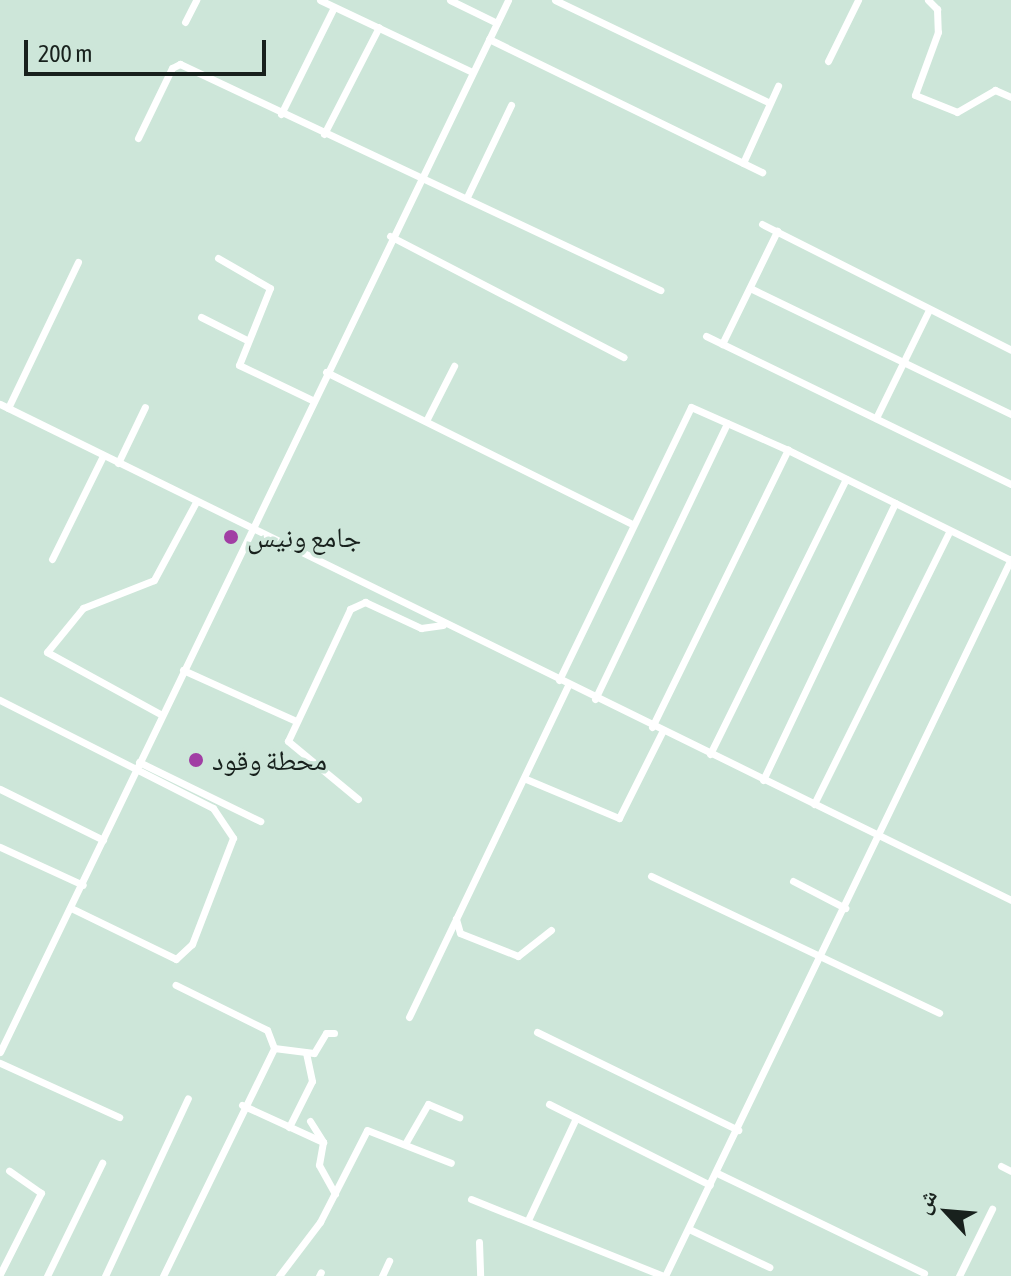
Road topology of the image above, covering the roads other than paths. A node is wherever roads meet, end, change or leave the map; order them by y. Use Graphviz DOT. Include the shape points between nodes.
graph roads {
  1 [pos="196,0"];
  2 [pos="320,0"];
  3 [pos="450,0"];
  4 [pos="508,0"];
  5 [pos="555,0"];
  6 [pos="858,0"];
  7 [pos="928,0"];
  8 [pos="334,7"];
  9 [pos="185,22"];
  10 [pos="497,23"];
  11 [pos="379,27"];
  12 [pos="489,39"];
  13 [pos="828,61"];
  14 [pos="472,72"];
  15 [pos="778,86"];
  16 [pos="1011,97"];
  17 [pos="770,103"];
  18 [pos="511,105"];
  19 [pos="281,114"];
  20 [pos="324,134"];
  21 [pos="138,138"];
  22 [pos="743,163"];
  23 [pos="762,172"];
  24 [pos="421,175"];
  25 [pos="467,197"];
  26 [pos="762,224"];
  27 [pos="777,231"];
  28 [pos="390,236"];
  29 [pos="218,258"];
  30 [pos="78,262"];
  31 [pos="750,288"];
  32 [pos="660,290"];
  33 [pos="928,312"];
  34 [pos="201,317"];
  35 [pos="706,336"];
  36 [pos="247,340"];
  37 [pos="722,344"];
  38 [pos="1011,350"];
  39 [pos="623,357"];
  40 [pos="902,361"];
  41 [pos="454,366"];
  42 [pos="326,372"];
  43 [pos="312,400"];
  44 [pos="4,406"];
  45 [pos="145,407"];
  46 [pos="1011,414"];
  47 [pos="876,418"];
  48 [pos="426,421"];
  49 [pos="727,423"];
  50 [pos="788,450"];
  51 [pos="103,456"];
  52 [pos="118,463"];
  53 [pos="846,479"];
  54 [pos="1011,484"];
  55 [pos="196,502"];
  56 [pos="895,503"];
  57 [pos="632,524"];
  58 [pos="250,529"];
  59 [pos="949,532"];
  60 [pos="52,559"];
  61 [pos="1011,560"];
  62 [pos="443,625"];
  63 [pos="183,670"];
  64 [pos="559,680"];
  65 [pos="568,685"];
  66 [pos="595,699"];
  67 [pos="0,700"];
  68 [pos="162,715"];
  69 [pos="296,721"];
  70 [pos="652,727"];
  71 [pos="662,732"];
  72 [pos="710,754"];
  73 [pos="138,765"];
  74 [pos="526,779"];
  75 [pos="763,780"];
  76 [pos="0,789"];
  77 [pos="358,799"];
  78 [pos="814,804"];
  79 [pos="260,821"];
  80 [pos="879,834"];
  81 [pos="103,840"];
  82 [pos="0,847"];
  83 [pos="651,876"];
  84 [pos="793,881"];
  85 [pos="83,885"];
  86 [pos="1011,900"];
  87 [pos="71,908"];
  88 [pos="845,908"];
  89 [pos="456,919"];
  90 [pos="551,930"];
  91 [pos="820,959"];
  92 [pos="176,985"];
  93 [pos="939,1013"];
  94 [pos="409,1017"];
  95 [pos="537,1032"];
  96 [pos="334,1033"];
  97 [pos="274,1048"];
  98 [pos="0,1052"];
  99 [pos="306,1053"];
  100 [pos="0,1063"];
  101 [pos="188,1098"];
  102 [pos="549,1104"];
  103 [pos="242,1105"];
  104 [pos="119,1117"];
  105 [pos="459,1117"];
  106 [pos="576,1118"];
  107 [pos="310,1121"];
  108 [pos="289,1127"];
  109 [pos="738,1130"];
  110 [pos="323,1142"];
  111 [pos="405,1144"];
  112 [pos="102,1163"];
  113 [pos="451,1163"];
  114 [pos="1001,1166"];
  115 [pos="9,1171"];
  116 [pos="1011,1171"];
  117 [pos="717,1173"];
  118 [pos="710,1185"];
  119 [pos="335,1194"];
  120 [pos="471,1199"];
  121 [pos="992,1209"];
  122 [pos="528,1220"];
  123 [pos="689,1229"];
  124 [pos="479,1242"];
  125 [pos="389,1261"];
  126 [pos="769,1267"];
  127 [pos="924,1273"];
  128 [pos="0,1274"];
  129 [pos="47,1276"];
  130 [pos="105,1276"];
  131 [pos="163,1276"];
  132 [pos="279,1276"];
  133 [pos="382,1276"];
  134 [pos="480,1276"];
  135 [pos="664,1276"];
  136 [pos="959,1276"];
  1 -- 9 [label="street"];
  2 -- 8 [label="street"];
  3 -- 10 [label="street"];
  4 -- 10 [label="street"];
  5 -- 17 [label="street"];
  6 -- 13 [label="street"];
  7 -- 16 [label="street" via="937,9 938,32 915,95 957,112 995,90"];
  8 -- 11 [label="street"];
  8 -- 19 [label="street"];
  10 -- 12 [label="street"];
  11 -- 14 [label="street"];
  11 -- 20 [label="street"];
  12 -- 14 [label="street"];
  12 -- 22 [label="street"];
  14 -- 24 [label="street"];
  15 -- 17 [label="street"];
  17 -- 22 [label="street"];
  18 -- 25 [label="street"];
  19 -- 20 [label="street"];
  19 -- 21 [label="street" via="177,64"];
  20 -- 24 [label="street" via="410,176"];
  22 -- 23 [label="street"];
  24 -- 25 [label="street"];
  24 -- 28 [label="street"];
  25 -- 32 [label="street"];
  26 -- 27 [label="street"];
  27 -- 31 [label="street"];
  27 -- 33 [label="street" via="894,287"];
  28 -- 39 [label="street"];
  28 -- 42 [label="street"];
  29 -- 36 [label="street" via="269,285"];
  30 -- 44 [label="street"];
  31 -- 37 [label="street"];
  31 -- 40 [label="street"];
  33 -- 38 [label="street"];
  33 -- 40 [label="street"];
  34 -- 36 [label="street"];
  35 -- 37 [label="street"];
  36 -- 43 [label="street" via="239,365"];
  37 -- 47 [label="street"];
  40 -- 46 [label="street"];
  40 -- 47 [label="street"];
  41 -- 48 [label="street"];
  42 -- 43 [label="street"];
  42 -- 48 [label="street"];
  43 -- 58 [label="street"];
  44 -- 51 [label="street"];
  45 -- 52 [label="street"];
  47 -- 54 [label="street"];
  48 -- 57 [label="street"];
  49 -- 50 [label="street"];
  49 -- 57 [label="street" via="691,407"];
  49 -- 66 [label="street"];
  50 -- 53 [label="street"];
  50 -- 70 [label="street"];
  51 -- 52 [label="street"];
  51 -- 60 [label="street"];
  52 -- 55 [label="street"];
  53 -- 56 [label="street"];
  53 -- 72 [label="street"];
  55 -- 58 [label="street"];
  55 -- 68 [label="street" via="154,580 97,599 58,631 47,652"];
  56 -- 59 [label="street"];
  56 -- 75 [label="street"];
  57 -- 64 [label="street"];
  58 -- 62 [label="street"];
  58 -- 63 [label="street"];
  59 -- 61 [label="street"];
  59 -- 78 [label="street"];
  61 -- 80 [label="street"];
  62 -- 64 [label="street"];
  62 -- 69 [label="street" via="421,628 370,603 354,604"];
  63 -- 68 [label="street"];
  63 -- 69 [label="street"];
  64 -- 65 [label="street"];
  65 -- 66 [label="street"];
  65 -- 74 [label="street"];
  66 -- 70 [label="street"];
  67 -- 73 [label="street"];
  68 -- 73 [label="street"];
  69 -- 77 [label="street" via="288,741"];
  70 -- 71 [label="street"];
  71 -- 72 [label="street"];
  71 -- 74 [label="street" via="619,818"];
  72 -- 75 [label="street"];
  73 -- 79 [label="street"];
  73 -- 81 [label="street"];
  73 -- 87 [label="street" via="213,808 233,838 192,944 176,959"];
  74 -- 89 [label="street"];
  75 -- 78 [label="street"];
  76 -- 81 [label="street"];
  78 -- 80 [label="street"];
  80 -- 86 [label="street"];
  80 -- 88 [label="street"];
  81 -- 85 [label="street"];
  82 -- 85 [label="street"];
  83 -- 91 [label="street" via="718,903"];
  84 -- 88 [label="street"];
  85 -- 87 [label="street"];
  87 -- 98 [label="street"];
  88 -- 91 [label="street"];
  89 -- 90 [label="street" via="460,933 518,956"];
  89 -- 94 [label="street"];
  91 -- 93 [label="street"];
  91 -- 109 [label="street"];
  92 -- 97 [label="street" via="267,1030"];
  95 -- 109 [label="street"];
  96 -- 99 [label="street" via="326,1033 314,1053"];
  97 -- 99 [label="street"];
  97 -- 103 [label="street"];
  99 -- 108 [label="street" via="312,1081"];
  100 -- 104 [label="street"];
  101 -- 130 [label="street"];
  102 -- 106 [label="street"];
  103 -- 108 [label="street"];
  103 -- 131 [label="street"];
  105 -- 111 [label="street" via="428,1104"];
  106 -- 118 [label="street"];
  106 -- 122 [label="street"];
  107 -- 110 [label="street"];
  108 -- 110 [label="street"];
  109 -- 117 [label="street"];
  110 -- 119 [label="street" via="319,1165"];
  111 -- 113 [label="street"];
  111 -- 119 [label="street" via="372,1130 362,1133"];
  112 -- 129 [label="street"];
  114 -- 116 [label="street"];
  115 -- 128 [label="street" via="41,1193"];
  117 -- 118 [label="street"];
  117 -- 127 [label="street"];
  118 -- 123 [label="street"];
  119 -- 132 [label="street"];
  120 -- 122 [label="street"];
  121 -- 136 [label="street"];
  122 -- 135 [label="street"];
  123 -- 126 [label="street"];
  123 -- 135 [label="street"];
  124 -- 134 [label="street"];
  125 -- 133 [label="street"];
}
